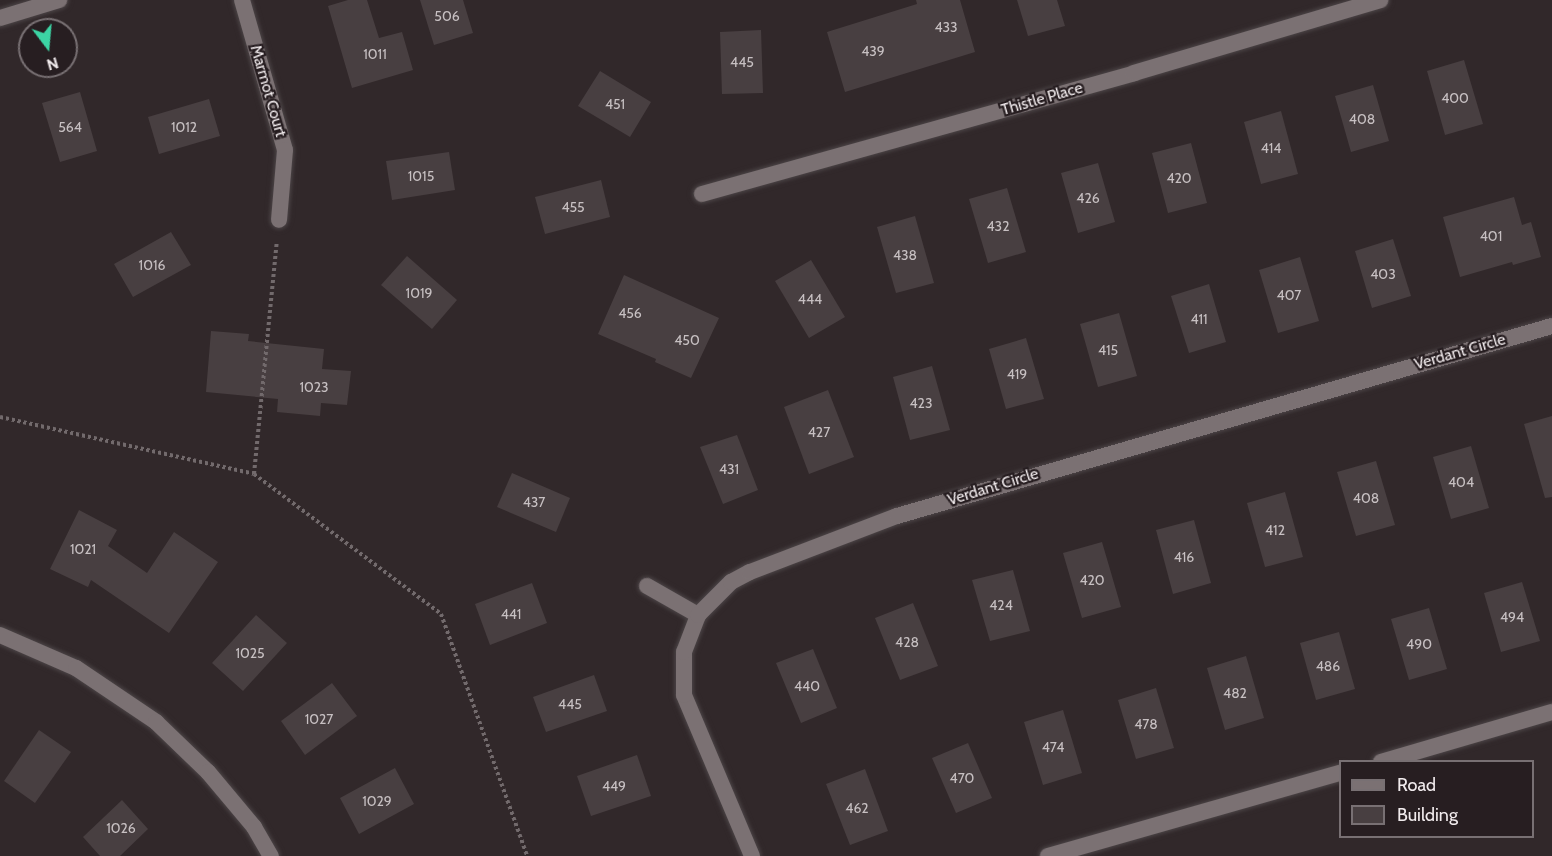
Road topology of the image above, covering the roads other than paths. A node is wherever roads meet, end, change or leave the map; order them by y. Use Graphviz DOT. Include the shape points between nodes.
graph roads {
  1 [pos="59,0"];
  2 [pos="242,0"];
  3 [pos="1380,0"];
  4 [pos="0,18"];
  5 [pos="702,195"];
  6 [pos="279,220"];
  7 [pos="1552,326"];
  8 [pos="647,586"];
  9 [pos="698,615"];
  10 [pos="0,635"];
  11 [pos="1552,712"];
  12 [pos="1388,760"];
  13 [pos="1339,774"];
  14 [pos="271,856"];
  15 [pos="752,856"];
  16 [pos="1048,856"];
  1 -- 4 [label="street"];
  2 -- 6 [label="street, Marmot Court" via="285,150"];
  3 -- 5 [label="street, Thistle Place" via="1134,74"];
  7 -- 9 [label="street, Verdant Circle" via="897,516 750,572 731,582"];
  8 -- 9 [label="street"];
  9 -- 15 [label="street, Verdant Circle" via="684,652 684,696"];
  10 -- 14 [label="street" via="76,668 156,722 208,772 254,827"];
  11 -- 12 [label="street"];
  13 -- 16 [label="street"];
}
